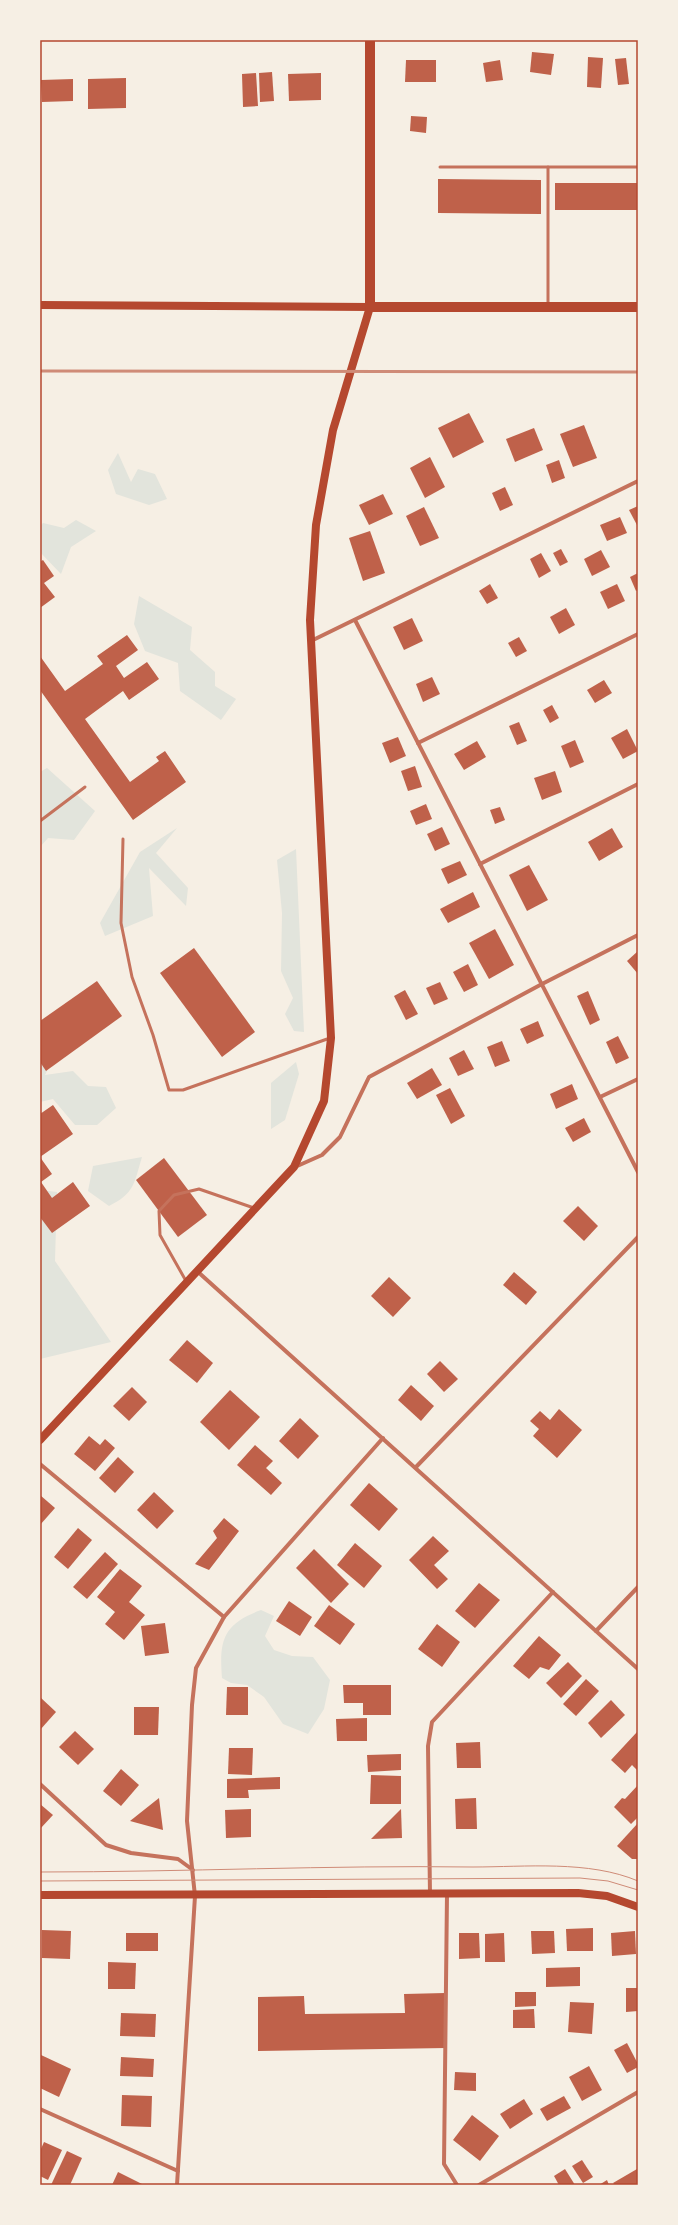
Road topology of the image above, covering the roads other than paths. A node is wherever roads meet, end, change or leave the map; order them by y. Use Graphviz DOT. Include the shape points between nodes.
graph roads {
  1 [pos="370,40"];
  2 [pos="440,166"];
  3 [pos="548,167"];
  4 [pos="638,167"];
  5 [pos="40,305"];
  6 [pos="370,307"];
  7 [pos="548,307"];
  8 [pos="638,307"];
  9 [pos="638,481"];
  10 [pos="355,620"];
  11 [pos="638,634"];
  12 [pos="311,641"];
  13 [pos="418,743"];
  14 [pos="638,784"];
  15 [pos="85,787"];
  16 [pos="40,821"];
  17 [pos="123,839"];
  18 [pos="480,864"];
  19 [pos="638,935"];
  20 [pos="542,984"];
  21 [pos="331,1038"];
  22 [pos="638,1079"];
  23 [pos="600,1097"];
  24 [pos="294,1167"];
  25 [pos="638,1172"];
  26 [pos="255,1209"];
  27 [pos="638,1237"];
  28 [pos="197,1271"];
  29 [pos="187,1282"];
  30 [pos="383,1438"];
  31 [pos="40,1440"];
  32 [pos="40,1464"];
  33 [pos="416,1467"];
  34 [pos="638,1588"];
  35 [pos="553,1592"];
  36 [pos="224,1617"];
  37 [pos="596,1631"];
  38 [pos="638,1669"];
  39 [pos="40,1784"];
  40 [pos="193,1870"];
  41 [pos="430,1894"];
  42 [pos="447,1894"];
  43 [pos="40,1895"];
  44 [pos="195,1896"];
  45 [pos="638,1907"];
  46 [pos="638,2092"];
  47 [pos="40,2109"];
  48 [pos="178,2171"];
  49 [pos="177,2185"];
  50 [pos="457,2185"];
  51 [pos="479,2185"];
  1 -- 6 [label="main road"];
  2 -- 3 [label="lane"];
  3 -- 4 [label="lane"];
  3 -- 7 [label="lane"];
  5 -- 6 [label="main road"];
  6 -- 7 [label="main road"];
  6 -- 12 [label="main road" via="334,430 316,525"];
  7 -- 8 [label="main road"];
  9 -- 10 [label="street"];
  10 -- 12 [label="street"];
  10 -- 13 [label="street"];
  11 -- 13 [label="street"];
  12 -- 21 [label="main road"];
  13 -- 18 [label="street"];
  14 -- 18 [label="street"];
  15 -- 16 [label="lane"];
  17 -- 21 [label="lane" via="121,923 132,977 169,1090 183,1090"];
  18 -- 20 [label="street"];
  19 -- 20 [label="street"];
  20 -- 23 [label="street"];
  20 -- 24 [label="street" via="369,1077 340,1137 322,1155"];
  21 -- 24 [label="main road" via="324,1101"];
  22 -- 23 [label="street"];
  23 -- 25 [label="street"];
  24 -- 26 [label="main road"];
  26 -- 28 [label="main road"];
  26 -- 29 [label="lane" via="199,1189 174,1195 159,1211 160,1235"];
  27 -- 33 [label="street"];
  28 -- 29 [label="main road"];
  28 -- 30 [label="street"];
  29 -- 31 [label="main road"];
  30 -- 33 [label="street"];
  30 -- 36 [label="street"];
  32 -- 36 [label="street"];
  33 -- 35 [label="street"];
  34 -- 37 [label="street"];
  35 -- 37 [label="street"];
  35 -- 41 [label="street" via="432,1722 428,1746"];
  36 -- 40 [label="street" via="196,1668 187,1821"];
  37 -- 38 [label="street"];
  39 -- 40 [label="street" via="106,1845 131,1853 178,1859"];
  40 -- 44 [label="street"];
  41 -- 42 [label="main road"];
  41 -- 44 [label="main road"];
  42 -- 45 [label="main road" via="578,1893 607,1896"];
  42 -- 50 [label="street" via="444,2164"];
  43 -- 44 [label="main road"];
  44 -- 48 [label="street"];
  46 -- 51 [label="street"];
  47 -- 48 [label="street"];
  48 -- 49 [label="street"];
}
